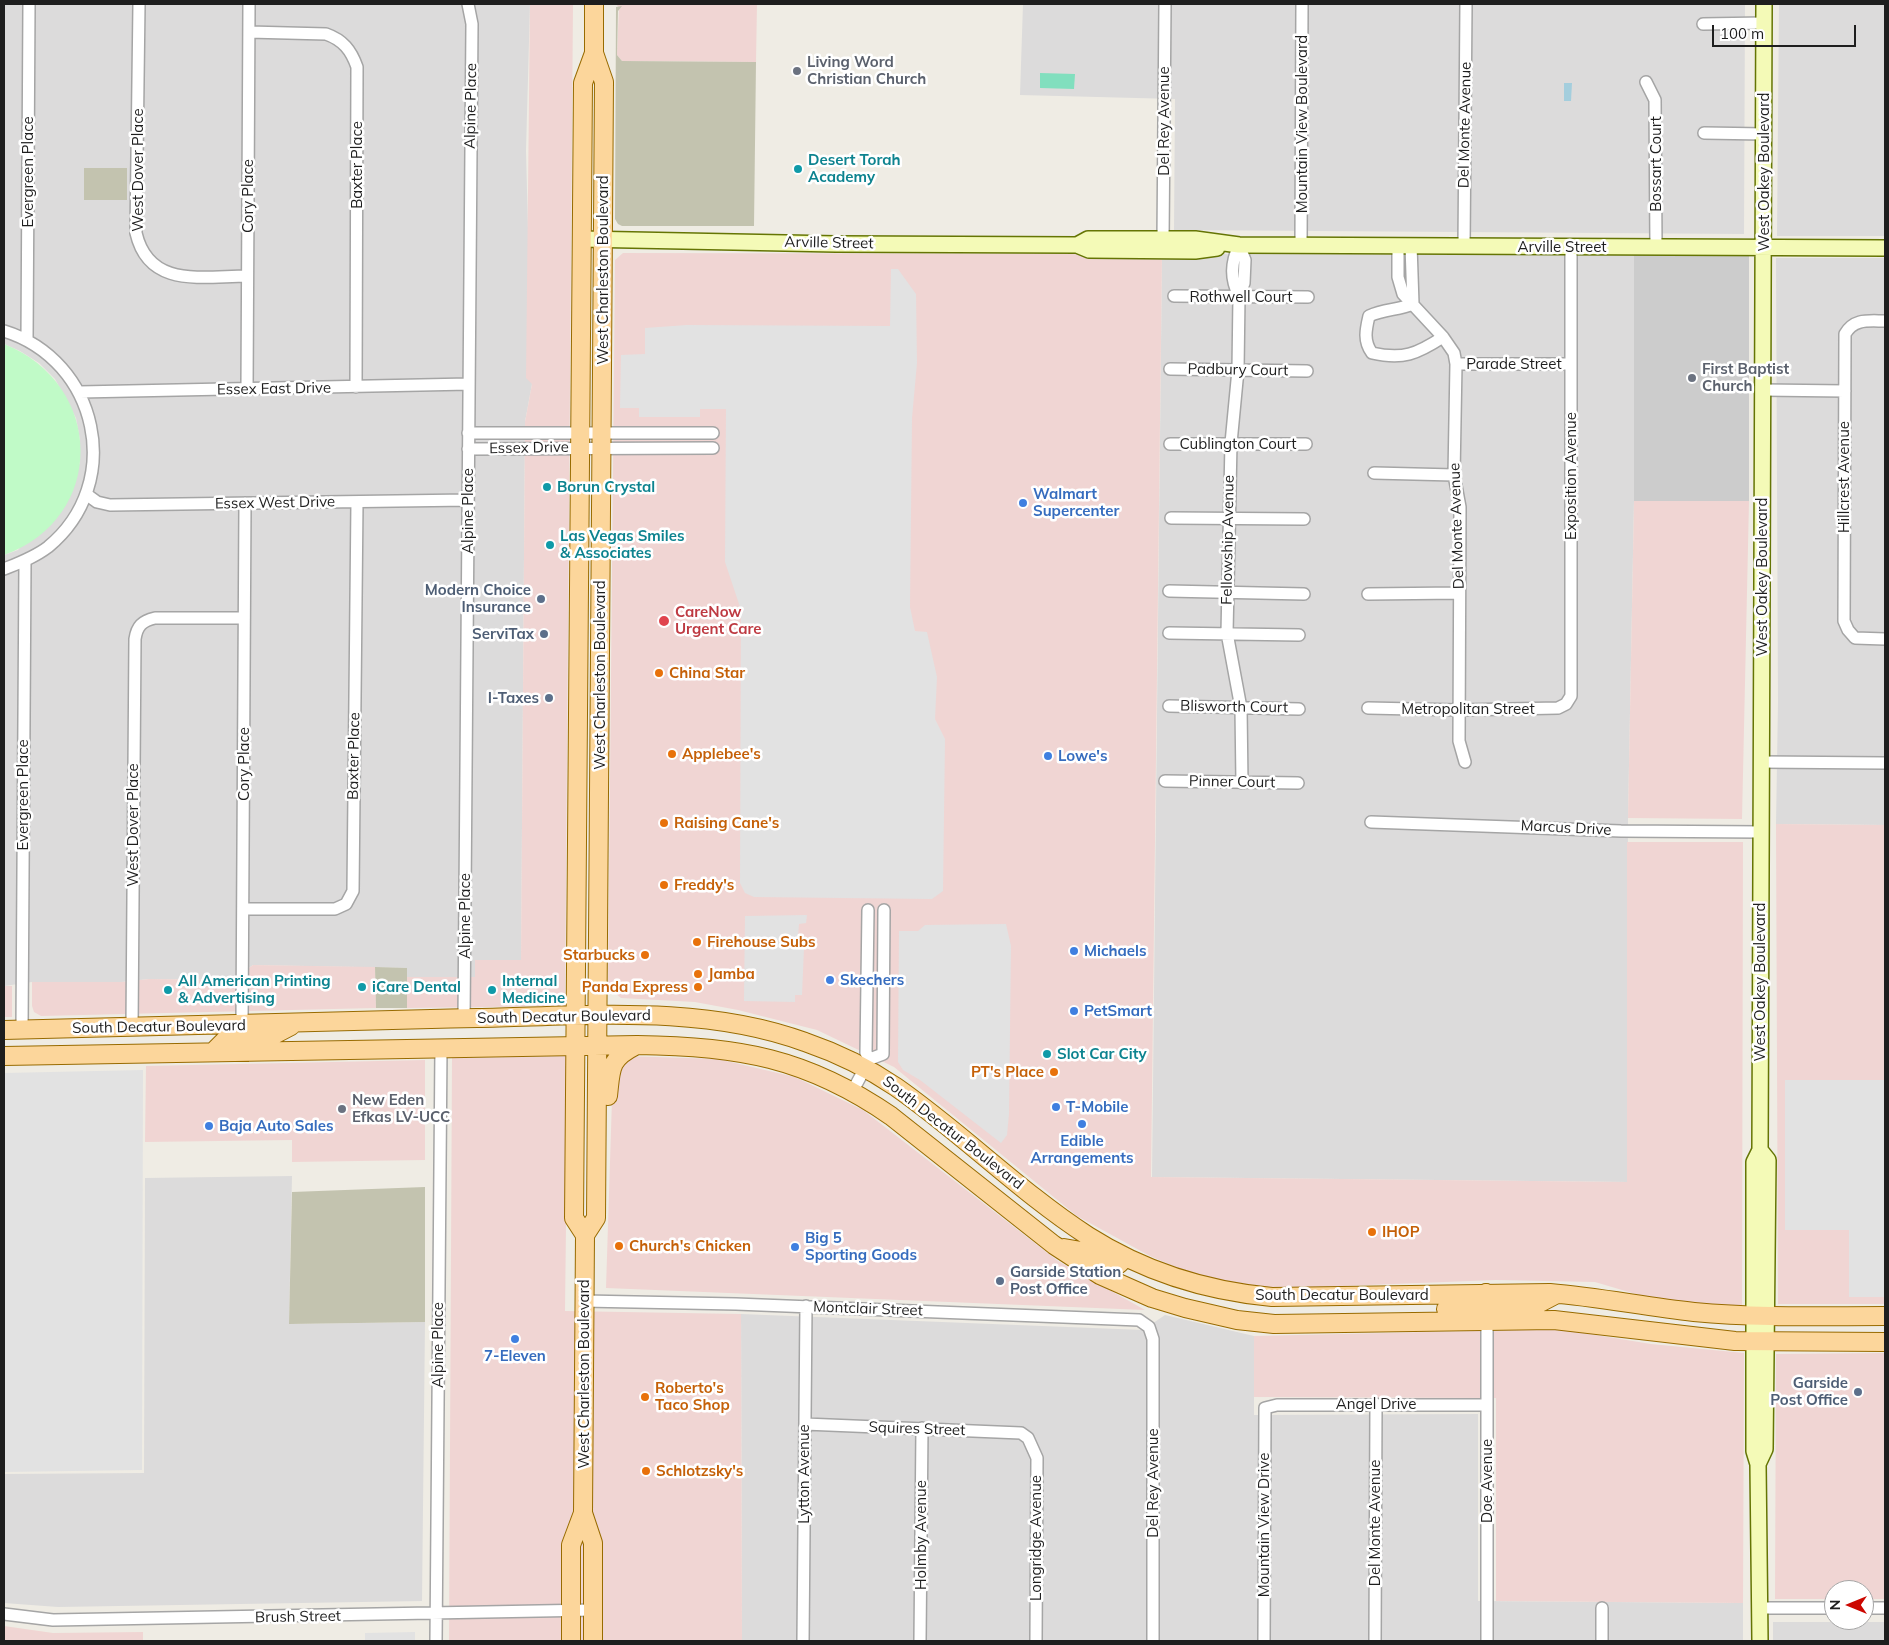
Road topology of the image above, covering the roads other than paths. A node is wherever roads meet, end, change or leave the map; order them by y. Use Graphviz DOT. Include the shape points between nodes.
graph roads {
  1 [pos="30,4"];
  2 [pos="139,4"];
  3 [pos="249,4"];
  4 [pos="468,4"];
  5 [pos="594,4"];
  6 [pos="1165,4"];
  7 [pos="1302,4"];
  8 [pos="1466,4"];
  9 [pos="1764,4"];
  10 [pos="1764,22"];
  11 [pos="1703,24"];
  12 [pos="249,32"];
  13 [pos="594,53"];
  14 [pos="1646,82"];
  15 [pos="1704,133"];
  16 [pos="1764,134"];
  17 [pos="581,239"];
  18 [pos="603,239"];
  19 [pos="1163,239"];
  20 [pos="1114,245"];
  21 [pos="1239,245"];
  22 [pos="1301,245"];
  23 [pos="1404,245"];
  24 [pos="1464,246"];
  25 [pos="1571,247"];
  26 [pos="1656,247"];
  27 [pos="1763,248"];
  28 [pos="1885,248"];
  29 [pos="1173,250"];
  30 [pos="247,276"];
  31 [pos="1174,296"];
  32 [pos="1239,296"];
  33 [pos="1308,297"];
  34 [pos="1414,304"];
  35 [pos="1885,321"];
  36 [pos="4,331"];
  37 [pos="1443,337"];
  38 [pos="27,340"];
  39 [pos="1456,364"];
  40 [pos="1571,364"];
  41 [pos="1170,369"];
  42 [pos="1238,370"];
  43 [pos="1307,371"];
  44 [pos="469,384"];
  45 [pos="356,387"];
  46 [pos="247,389"];
  47 [pos="1763,390"];
  48 [pos="1845,391"];
  49 [pos="80,392"];
  50 [pos="468,433"];
  51 [pos="713,433"];
  52 [pos="591,440"];
  53 [pos="1170,444"];
  54 [pos="1231,444"];
  55 [pos="1306,444"];
  56 [pos="713,448"];
  57 [pos="468,449"];
  58 [pos="1374,474"];
  59 [pos="1454,475"];
  60 [pos="86,494"];
  61 [pos="468,500"];
  62 [pos="357,502"];
  63 [pos="246,503"];
  64 [pos="1171,518"];
  65 [pos="1228,518"];
  66 [pos="1304,519"];
  67 [pos="25,561"];
  68 [pos="4,569"];
  69 [pos="1170,592"];
  70 [pos="1227,592"];
  71 [pos="1459,593"];
  72 [pos="1304,594"];
  73 [pos="1368,594"];
  74 [pos="244,618"];
  75 [pos="578,624"];
  76 [pos="1169,633"];
  77 [pos="1227,633"];
  78 [pos="1299,635"];
  79 [pos="1885,639"];
  80 [pos="1566,704"];
  81 [pos="1169,706"];
  82 [pos="1241,708"];
  83 [pos="1368,708"];
  84 [pos="1298,709"];
  85 [pos="1459,710"];
  86 [pos="600,723"];
  87 [pos="578,742"];
  88 [pos="1465,762"];
  89 [pos="1761,762"];
  90 [pos="1885,763"];
  91 [pos="1165,781"];
  92 [pos="1242,783"];
  93 [pos="1298,783"];
  94 [pos="599,812"];
  95 [pos="1371,822"];
  96 [pos="1761,832"];
  97 [pos="243,909"];
  98 [pos="868,910"];
  99 [pos="884,910"];
  100 [pos="575,1016"];
  101 [pos="599,1016"];
  102 [pos="464,1018"];
  103 [pos="297,1023"];
  104 [pos="242,1024"];
  105 [pos="132,1027"];
  106 [pos="4,1030"];
  107 [pos="22,1030"];
  108 [pos="637,1045"];
  109 [pos="575,1046"];
  110 [pos="598,1046"];
  111 [pos="441,1048"];
  112 [pos="214,1052"];
  113 [pos="247,1052"];
  114 [pos="4,1056"];
  115 [pos="867,1064"];
  116 [pos="852,1092"];
  117 [pos="598,1121"];
  118 [pos="585,1235"];
  119 [pos="1056,1246"];
  120 [pos="1126,1257"];
  121 [pos="1486,1293"];
  122 [pos="1558,1294"];
  123 [pos="584,1301"];
  124 [pos="806,1306"];
  125 [pos="1760,1316"];
  126 [pos="1885,1316"];
  127 [pos="1487,1320"];
  128 [pos="1413,1322"];
  129 [pos="1149,1326"];
  130 [pos="1760,1342"];
  131 [pos="1885,1342"];
  132 [pos="1376,1404"];
  133 [pos="1487,1405"];
  134 [pos="1265,1408"];
  135 [pos="805,1424"];
  136 [pos="922,1428"];
  137 [pos="1028,1438"];
  138 [pos="583,1513"];
  139 [pos="1602,1608"];
  140 [pos="1760,1608"];
  141 [pos="1824,1608"];
  142 [pos="593,1610"];
  143 [pos="571,1612"];
  144 [pos="4,1614"];
  145 [pos="436,1614"];
  146 [pos="436,1641"];
  147 [pos="571,1641"];
  148 [pos="593,1641"];
  149 [pos="803,1641"];
  150 [pos="920,1641"];
  151 [pos="1036,1641"];
  152 [pos="1153,1641"];
  153 [pos="1264,1641"];
  154 [pos="1375,1641"];
  155 [pos="1487,1641"];
  156 [pos="1602,1641"];
  157 [pos="1760,1641"];
  1 -- 38 [label="street, Evergreen Place"];
  2 -- 30 [label="street, West Dover Place" via="136,233 139,245 150,263 169,274"];
  3 -- 12 [label="street, Cory Place"];
  4 -- 44 [label="street, Alpine Place" via="472,24"];
  5 -- 13 [label="main road, West Charleston Boulevard"];
  6 -- 19 [label="street, Del Rey Avenue"];
  7 -- 22 [label="street, Mountain View Boulevard"];
  8 -- 24 [label="street, Del Monte Avenue"];
  9 -- 10 [label="main road, West Oakey Boulevard"];
  10 -- 11 [label="street"];
  10 -- 16 [label="main road, West Oakey Boulevard"];
  12 -- 30 [label="street, Cory Place"];
  12 -- 45 [label="street, Baxter Place" via="336,37 348,48 357,67"];
  13 -- 17 [label="main road, West Charleston Boulevard" via="583,83"];
  13 -- 18 [label="main road, West Charleston Boulevard" via="604,82"];
  14 -- 26 [label="street, Bossart Court" via="1655,100"];
  15 -- 16 [label="street"];
  16 -- 27 [label="main road, West Oakey Boulevard"];
  17 -- 18 [label="main road, Arville Street"];
  17 -- 52 [label="main road, West Charleston Boulevard"];
  18 -- 20 [label="main road, Arville Street" via="1077,245 1089,250"];
  18 -- 52 [label="main road, West Charleston Boulevard"];
  19 -- 20 [label="main road, Arville Street"];
  19 -- 21 [label="main road, Arville Street" via="1195,239"];
  19 -- 29 [label="main road"];
  20 -- 29 [label="main road, Arville Street"];
  21 -- 22 [label="main road, Arville Street"];
  21 -- 29 [label="main road, Arville Street" via="1195,251"];
  21 -- 32 [label="street, Fellowship Avenue" via="1232,260 1232,283"];
  22 -- 23 [label="main road, Arville Street"];
  23 -- 24 [label="main road, Arville Street"];
  23 -- 34 [label="street, Del Monte Avenue" via="1400,286 1403,294"];
  24 -- 25 [label="main road, Arville Street"];
  25 -- 26 [label="main road, Arville Street"];
  25 -- 40 [label="street, Exposition Avenue"];
  26 -- 27 [label="main road, Arville Street"];
  27 -- 28 [label="main road, Arville Street"];
  27 -- 47 [label="main road, West Oakey Boulevard"];
  30 -- 46 [label="street, Cory Place"];
  31 -- 32 [label="street, Rothwell Court"];
  32 -- 33 [label="street, Rothwell Court"];
  32 -- 42 [label="street, Fellowship Avenue"];
  34 -- 37 [label="street, Del Monte Avenue"];
  34 -- 37 [label="street" via="1369,316 1366,346 1372,353 1408,356"];
  35 -- 48 [label="street, Hillcrest Avenue" via="1858,321 1850,325 1845,334"];
  36 -- 38 [label="street"];
  37 -- 39 [label="street, Del Monte Avenue" via="1454,353"];
  38 -- 49 [label="street" via="54,359"];
  39 -- 40 [label="street, Parade Street"];
  39 -- 59 [label="street, Del Monte Avenue"];
  40 -- 80 [label="street, Exposition Avenue" via="1570,696"];
  41 -- 42 [label="street, Padbury Court"];
  42 -- 43 [label="street, Padbury Court"];
  42 -- 54 [label="street, Fellowship Avenue"];
  44 -- 45 [label="street, Essex East Drive"];
  44 -- 50 [label="street, Alpine Place"];
  45 -- 46 [label="street, Essex East Drive"];
  46 -- 49 [label="street, Essex East Drive"];
  47 -- 48 [label="street"];
  47 -- 89 [label="main road, West Oakey Boulevard"];
  48 -- 79 [label="street, Hillcrest Avenue" via="1844,621 1855,638"];
  49 -- 60 [label="street" via="90,420 94,448"];
  50 -- 52 [label="street, Essex Drive"];
  50 -- 57 [label="street, Alpine Place"];
  51 -- 52 [label="street"];
  52 -- 56 [label="street"];
  52 -- 57 [label="street, Essex Drive"];
  52 -- 75 [label="main road, West Charleston Boulevard"];
  52 -- 86 [label="main road, West Charleston Boulevard"];
  53 -- 54 [label="street, Cublington Court"];
  54 -- 55 [label="street, Cublington Court"];
  54 -- 65 [label="street, Fellowship Avenue"];
  57 -- 61 [label="street, Alpine Place"];
  58 -- 59 [label="street"];
  59 -- 71 [label="street, Del Monte Avenue" via="1460,507"];
  60 -- 63 [label="street, Essex West Drive" via="97,502 110,505"];
  60 -- 67 [label="street" via="66,528 48,547"];
  61 -- 62 [label="street, Essex West Drive"];
  61 -- 102 [label="street, Alpine Place"];
  62 -- 63 [label="street, Essex West Drive"];
  62 -- 97 [label="street, Baxter Place" via="353,891 346,904 334,909"];
  63 -- 74 [label="street, Cory Place"];
  64 -- 65 [label="street"];
  65 -- 66 [label="street"];
  65 -- 70 [label="street, Fellowship Avenue"];
  67 -- 68 [label="street"];
  67 -- 107 [label="street, Evergreen Place"];
  69 -- 70 [label="street"];
  70 -- 72 [label="street"];
  70 -- 77 [label="street, Fellowship Avenue"];
  71 -- 73 [label="street"];
  71 -- 85 [label="street, Del Monte Avenue"];
  74 -- 97 [label="street, Cory Place"];
  74 -- 105 [label="street, West Dover Place" via="155,618 140,624 134,639"];
  75 -- 86 [label="main road" via="590,712 594,721"];
  75 -- 87 [label="main road, West Charleston Boulevard"];
  76 -- 77 [label="street"];
  77 -- 78 [label="street"];
  77 -- 82 [label="street, Fellowship Avenue"];
  80 -- 85 [label="street, Metropolitan Street" via="1558,708"];
  81 -- 82 [label="street, Blisworth Court"];
  82 -- 84 [label="street, Blisworth Court"];
  82 -- 92 [label="street, Fellowship Avenue"];
  83 -- 85 [label="street, Metropolitan Street"];
  85 -- 88 [label="street, Del Monte Avenue" via="1459,741"];
  86 -- 94 [label="main road, West Charleston Boulevard"];
  87 -- 94 [label="main road" via="589,756 589,771"];
  87 -- 100 [label="main road, West Charleston Boulevard"];
  89 -- 90 [label="street"];
  89 -- 96 [label="main road, West Oakey Boulevard"];
  91 -- 92 [label="street, Pinner Court"];
  92 -- 93 [label="street, Pinner Court"];
  94 -- 101 [label="main road, West Charleston Boulevard"];
  95 -- 96 [label="street, Marcus Drive"];
  96 -- 125 [label="main road, West Oakey Boulevard" via="1760,1150 1754,1162"];
  97 -- 104 [label="street, Cory Place"];
  98 -- 115 [label="street"];
  99 -- 115 [label="street" via="883,1054"];
  100 -- 101 [label="main road, South Decatur Boulevard"];
  100 -- 102 [label="main road, South Decatur Boulevard"];
  100 -- 109 [label="main road, West Charleston Boulevard"];
  101 -- 110 [label="main road, West Charleston Boulevard"];
  101 -- 115 [label="main road, South Decatur Boulevard" via="702,1018 733,1022 788,1036"];
  102 -- 103 [label="main road, South Decatur Boulevard"];
  103 -- 104 [label="main road, South Decatur Boulevard"];
  103 -- 113 [label="main road" via="270,1037 254,1040"];
  104 -- 105 [label="main road, South Decatur Boulevard"];
  104 -- 112 [label="main road" via="242,1038 226,1039"];
  105 -- 107 [label="main road, South Decatur Boulevard"];
  106 -- 107 [label="main road, South Decatur Boulevard"];
  108 -- 110 [label="main road, South Decatur Boulevard"];
  108 -- 116 [label="main road, South Decatur Boulevard" via="704,1047 751,1054 807,1071"];
  108 -- 117 [label="main road" via="618,1055 613,1062 608,1096"];
  109 -- 110 [label="main road, South Decatur Boulevard"];
  109 -- 111 [label="main road, South Decatur Boulevard"];
  109 -- 118 [label="main road, West Charleston Boulevard" via="574,1218"];
  110 -- 117 [label="main road, West Charleston Boulevard"];
  111 -- 113 [label="main road, South Decatur Boulevard"];
  111 -- 145 [label="street, Alpine Place"];
  112 -- 113 [label="main road, South Decatur Boulevard"];
  112 -- 114 [label="main road, South Decatur Boulevard"];
  115 -- 116 [label="street"];
  115 -- 120 [label="main road, South Decatur Boulevard" via="1079,1230"];
  116 -- 119 [label="main road, South Decatur Boulevard" via="891,1116"];
  117 -- 118 [label="main road, West Charleston Boulevard" via="596,1218"];
  118 -- 123 [label="main road, West Charleston Boulevard"];
  119 -- 120 [label="main road" via="1088,1252 1112,1266"];
  119 -- 128 [label="main road, South Decatur Boulevard" via="1100,1275 1128,1288 1219,1316 1294,1325"];
  120 -- 121 [label="main road, South Decatur Boulevard" via="1197,1284 1252,1295 1292,1298"];
  121 -- 122 [label="main road, South Decatur Boulevard"];
  121 -- 128 [label="main road" via="1483,1304 1478,1306 1445,1309"];
  122 -- 125 [label="main road, South Decatur Boulevard" via="1692,1312"];
  122 -- 127 [label="main road" via="1534,1306 1492,1308"];
  123 -- 124 [label="street, Montclair Street"];
  123 -- 138 [label="main road, West Charleston Boulevard"];
  124 -- 129 [label="street, Montclair Street" via="1139,1320"];
  124 -- 135 [label="street, Lytton Avenue"];
  125 -- 126 [label="main road, South Decatur Boulevard"];
  125 -- 130 [label="main road, West Oakey Boulevard"];
  127 -- 128 [label="main road, South Decatur Boulevard"];
  127 -- 130 [label="main road, South Decatur Boulevard" via="1571,1321 1696,1338"];
  127 -- 133 [label="street, Doe Avenue"];
  129 -- 152 [label="street, Del Rey Avenue" via="1153,1339"];
  130 -- 131 [label="main road, South Decatur Boulevard"];
  130 -- 140 [label="main road, West Oakey Boulevard" via="1754,1451 1758,1464"];
  132 -- 133 [label="street, Angel Drive"];
  132 -- 134 [label="street, Angel Drive" via="1277,1405"];
  132 -- 154 [label="street, Del Monte Avenue"];
  133 -- 155 [label="street, Doe Avenue"];
  134 -- 153 [label="street, Mountain View Drive"];
  135 -- 136 [label="street, Squires Street"];
  135 -- 149 [label="street, Lytton Avenue"];
  136 -- 137 [label="street, Squires Street" via="1021,1433"];
  136 -- 150 [label="street, Holmby Avenue"];
  137 -- 151 [label="street, Longridge Avenue" via="1037,1458"];
  138 -- 142 [label="main road, West Charleston Boulevard" via="593,1543"];
  138 -- 143 [label="main road, West Charleston Boulevard" via="572,1545"];
  139 -- 156 [label="street"];
  140 -- 141 [label="street"];
  140 -- 157 [label="main road, West Oakey Boulevard"];
  142 -- 143 [label="street, Brush Street"];
  142 -- 148 [label="main road, West Charleston Boulevard"];
  143 -- 145 [label="street, Brush Street"];
  143 -- 147 [label="main road, West Charleston Boulevard"];
  144 -- 145 [label="street, Brush Street" via="53,1620"];
  145 -- 146 [label="street, Alpine Place"];
}
